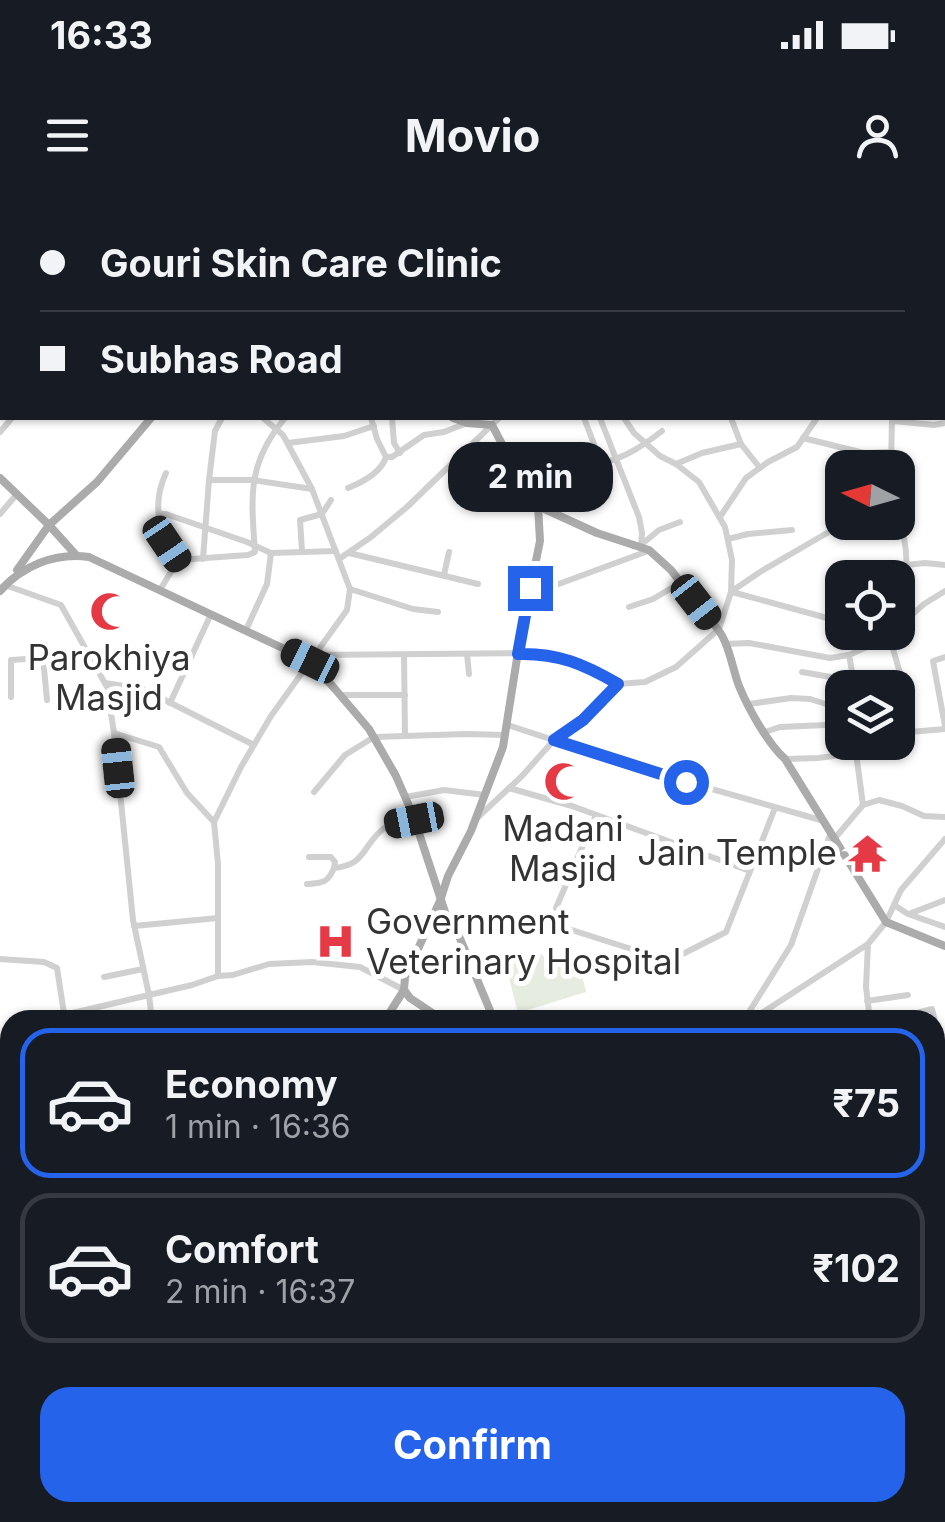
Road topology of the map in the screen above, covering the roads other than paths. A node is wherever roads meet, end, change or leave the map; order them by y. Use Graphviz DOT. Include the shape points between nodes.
graph roads {
  1 [pos="148,420"];
  2 [pos="221,420"];
  3 [pos="265,420"];
  4 [pos="283,420"];
  5 [pos="392,420"];
  6 [pos="459,420"];
  7 [pos="494,420"];
  8 [pos="585,420"];
  9 [pos="601,420"];
  10 [pos="625,420"];
  11 [pos="732,420"];
  12 [pos="816,420"];
  13 [pos="892,420"];
  14 [pos="899,420"];
  15 [pos="373,422"];
  16 [pos="467,423"];
  17 [pos="945,423"];
  18 [pos="275,428"];
  19 [pos="662,431"];
  20 [pos="803,438"];
  21 [pos="288,443"];
  22 [pos="646,444"];
  23 [pos="741,444"];
  24 [pos="466,449"];
  25 [pos="852,450"];
  26 [pos="892,450"];
  27 [pos="550,451"];
  28 [pos="400,453"];
  29 [pos="507,456"];
  30 [pos="386,457"];
  31 [pos="618,460"];
  32 [pos="602,463"];
  33 [pos="676,464"];
  34 [pos="760,468"];
  35 [pos="166,473"];
  36 [pos="0,478"];
  37 [pos="208,480"];
  38 [pos="252,480"];
  39 [pos="482,486"];
  40 [pos="348,488"];
  41 [pos="312,489"];
  42 [pos="17,494"];
  43 [pos="607,496"];
  44 [pos="330,500"];
  45 [pos="538,506"];
  46 [pos="0,514"];
  47 [pos="160,514"];
  48 [pos="322,514"];
  49 [pos="720,517"];
  50 [pos="680,522"];
  51 [pos="50,525"];
  52 [pos="205,528"];
  53 [pos="792,530"];
  54 [pos="825,534"];
  55 [pos="728,540"];
  56 [pos="254,546"];
  57 [pos="644,547"];
  58 [pos="302,551"];
  59 [pos="448,552"];
  60 [pos="271,553"];
  61 [pos="348,553"];
  62 [pos="76,555"];
  63 [pos="337,555"];
  64 [pos="203,559"];
  65 [pos="178,560"];
  66 [pos="915,565"];
  67 [pos="945,565"];
  68 [pos="444,576"];
  69 [pos="680,583"];
  70 [pos="478,584"];
  71 [pos="4,586"];
  72 [pos="530,588"];
  73 [pos="350,589"];
  74 [pos="160,590"];
  75 [pos="945,591"];
  76 [pos="732,592"];
  77 [pos="629,606"];
  78 [pos="438,612"];
  79 [pos="915,612"];
  80 [pos="211,614"];
  81 [pos="825,617"];
  82 [pos="719,629"];
  83 [pos="246,630"];
  84 [pos="726,644"];
  85 [pos="859,650"];
  86 [pos="467,654"];
  87 [pos="518,654"];
  88 [pos="849,654"];
  89 [pos="89,655"];
  90 [pos="404,655"];
  91 [pos="945,657"];
  92 [pos="43,658"];
  93 [pos="311,658"];
  94 [pos="851,670"];
  95 [pos="802,672"];
  96 [pos="469,674"];
  97 [pos="825,676"];
  98 [pos="941,678"];
  99 [pos="104,682"];
  100 [pos="618,684"];
  101 [pos="341,695"];
  102 [pos="405,695"];
  103 [pos="943,696"];
  104 [pos="11,697"];
  105 [pos="47,700"];
  106 [pos="170,703"];
  107 [pos="749,704"];
  108 [pos="825,704"];
  109 [pos="825,725"];
  110 [pos="945,728"];
  111 [pos="507,730"];
  112 [pos="765,732"];
  113 [pos="915,732"];
  114 [pos="114,733"];
  115 [pos="405,736"];
  116 [pos="374,738"];
  117 [pos="554,740"];
  118 [pos="254,744"];
  119 [pos="825,757"];
  120 [pos="786,758"];
  121 [pos="857,760"];
  122 [pos="509,788"];
  123 [pos="314,792"];
  124 [pos="485,795"];
  125 [pos="405,797"];
  126 [pos="863,805"];
  127 [pos="775,808"];
  128 [pos="596,815"];
  129 [pos="945,817"];
  130 [pos="414,820"];
  131 [pos="475,820"];
  132 [pos="214,822"];
  133 [pos="825,822"];
  134 [pos="833,834"];
  135 [pos="945,838"];
  136 [pos="308,857"];
  137 [pos="334,868"];
  138 [pos="750,871"];
  139 [pos="307,884"];
  140 [pos="945,900"];
  141 [pos="440,901"];
  142 [pos="894,905"];
  143 [pos="556,908"];
  144 [pos="908,914"];
  145 [pos="218,918"];
  146 [pos="886,922"];
  147 [pos="556,925"];
  148 [pos="134,926"];
  149 [pos="945,927"];
  150 [pos="868,944"];
  151 [pos="945,946"];
  152 [pos="0,959"];
  153 [pos="143,969"];
  154 [pos="218,976"];
  155 [pos="104,977"];
  156 [pos="404,990"];
  157 [pos="148,995"];
  158 [pos="908,995"];
  159 [pos="867,1001"];
  160 [pos="63,1010"];
  161 [pos="93,1010"];
  162 [pos="150,1010"];
  163 [pos="391,1010"];
  164 [pos="428,1010"];
  165 [pos="490,1010"];
  166 [pos="750,1010"];
  167 [pos="767,1010"];
  168 [pos="868,1010"];
  1 -- 51 [label="main road"];
  2 -- 37 [label="street"];
  3 -- 18 [label="street"];
  4 -- 18 [label="street"];
  5 -- 28 [label="street"];
  6 -- 16 [label="main road"];
  7 -- 16 [label="main road"];
  7 -- 24 [label="street"];
  7 -- 29 [label="main road"];
  8 -- 32 [label="street"];
  9 -- 31 [label="street"];
  10 -- 22 [label="street"];
  11 -- 23 [label="street"];
  12 -- 20 [label="street"];
  13 -- 26 [label="street"];
  14 -- 17 [label="street"];
  15 -- 21 [label="street" via="344,436"];
  15 -- 30 [label="street"];
  16 -- 28 [label="street" via="424,436"];
  18 -- 21 [label="street"];
  18 -- 38 [label="street"];
  19 -- 22 [label="street"];
  20 -- 25 [label="street"];
  20 -- 34 [label="street"];
  21 -- 41 [label="street"];
  22 -- 31 [label="street"];
  22 -- 33 [label="street"];
  23 -- 33 [label="street"];
  23 -- 34 [label="street"];
  24 -- 39 [label="street"];
  24 -- 61 [label="street"];
  27 -- 29 [label="street"];
  28 -- 30 [label="street"];
  29 -- 45 [label="main road"];
  30 -- 40 [label="street" via="383,466"];
  31 -- 32 [label="street"];
  31 -- 57 [label="street"];
  32 -- 43 [label="street"];
  33 -- 49 [label="street" via="698,482"];
  34 -- 49 [label="street"];
  35 -- 47 [label="street" via="158,488"];
  36 -- 42 [label="main road"];
  37 -- 38 [label="street"];
  37 -- 52 [label="street"];
  38 -- 41 [label="street"];
  38 -- 56 [label="street"];
  41 -- 48 [label="street"];
  42 -- 46 [label="street"];
  42 -- 51 [label="main road"];
  44 -- 48 [label="street"];
  45 -- 57 [label="main road"];
  45 -- 72 [label="main road" via="540,541"];
  47 -- 52 [label="street"];
  47 -- 65 [label="street"];
  48 -- 58 [label="street" via="300,520"];
  48 -- 63 [label="street"];
  49 -- 55 [label="street"];
  50 -- 57 [label="street" via="659,530"];
  51 -- 62 [label="main road"];
  51 -- 71 [label="main road"];
  52 -- 56 [label="street"];
  52 -- 64 [label="street"];
  53 -- 55 [label="street"];
  54 -- 76 [label="street"];
  55 -- 76 [label="street"];
  56 -- 60 [label="street"];
  56 -- 64 [label="street" via="248,555"];
  57 -- 69 [label="main road"];
  57 -- 72 [label="street" via="556,586"];
  58 -- 60 [label="street"];
  58 -- 63 [label="street"];
  59 -- 68 [label="street"];
  60 -- 83 [label="street" via="267,584"];
  61 -- 63 [label="street"];
  61 -- 68 [label="street"];
  62 -- 71 [label="main road" via="24,569"];
  62 -- 74 [label="main road"];
  63 -- 73 [label="street"];
  64 -- 65 [label="street"];
  65 -- 74 [label="street"];
  66 -- 67 [label="street"];
  68 -- 70 [label="street"];
  69 -- 77 [label="street"];
  69 -- 82 [label="main road"];
  71 -- 89 [label="street" via="61,605"];
  72 -- 87 [label="main road"];
  73 -- 78 [label="street"];
  73 -- 93 [label="street" via="347,610"];
  74 -- 80 [label="main road"];
  75 -- 79 [label="street"];
  76 -- 81 [label="street"];
  76 -- 82 [label="street"];
  80 -- 83 [label="main road"];
  80 -- 106 [label="street"];
  82 -- 84 [label="main road"];
  82 -- 100 [label="street" via="676,667 645,682"];
  83 -- 93 [label="main road"];
  84 -- 88 [label="street" via="830,658"];
  84 -- 107 [label="main road"];
  85 -- 88 [label="street"];
  86 -- 87 [label="street"];
  86 -- 90 [label="street"];
  86 -- 96 [label="street"];
  87 -- 100 [label="street" via="586,665"];
  87 -- 111 [label="main road"];
  88 -- 94 [label="street"];
  89 -- 92 [label="street"];
  89 -- 99 [label="street"];
  90 -- 93 [label="street"];
  90 -- 102 [label="street"];
  91 -- 98 [label="street" via="933,662"];
  92 -- 104 [label="street" via="12,660"];
  92 -- 105 [label="street"];
  93 -- 101 [label="main road"];
  93 -- 118 [label="street"];
  95 -- 97 [label="street"];
  98 -- 103 [label="street"];
  99 -- 106 [label="street"];
  99 -- 114 [label="street"];
  100 -- 117 [label="street"];
  101 -- 102 [label="street"];
  101 -- 116 [label="main road"];
  102 -- 115 [label="street"];
  103 -- 110 [label="street"];
  106 -- 118 [label="street"];
  107 -- 108 [label="street" via="792,698"];
  107 -- 112 [label="main road"];
  109 -- 112 [label="street"];
  110 -- 113 [label="street"];
  111 -- 115 [label="street"];
  111 -- 117 [label="street"];
  111 -- 124 [label="main road"];
  112 -- 120 [label="main road"];
  114 -- 132 [label="street" via="159,748"];
  114 -- 148 [label="street"];
  115 -- 116 [label="street"];
  116 -- 123 [label="street" via="345,755"];
  116 -- 125 [label="main road"];
  117 -- 122 [label="street"];
  117 -- 127 [label="street"];
  118 -- 132 [label="street"];
  119 -- 120 [label="street"];
  120 -- 133 [label="main road"];
  121 -- 126 [label="street"];
  122 -- 128 [label="street"];
  122 -- 131 [label="street"];
  124 -- 125 [label="street" via="444,790"];
  124 -- 131 [label="main road"];
  125 -- 130 [label="main road"];
  126 -- 129 [label="street" via="879,800"];
  126 -- 134 [label="street"];
  127 -- 133 [label="street"];
  127 -- 138 [label="street"];
  128 -- 138 [label="street"];
  128 -- 143 [label="street"];
  130 -- 137 [label="street" via="381,830 359,860"];
  130 -- 141 [label="main road"];
  131 -- 141 [label="main road"];
  132 -- 145 [label="street"];
  133 -- 134 [label="main road"];
  134 -- 146 [label="main road"];
  134 -- 166 [label="street" via="791,945"];
  135 -- 142 [label="street"];
  136 -- 137 [label="street" via="330,857"];
  137 -- 139 [label="street" via="330,879"];
  138 -- 147 [label="street" via="726,932 668,961"];
  140 -- 144 [label="street"];
  141 -- 156 [label="main road"];
  141 -- 165 [label="main road"];
  142 -- 144 [label="street"];
  142 -- 146 [label="street"];
  144 -- 149 [label="street"];
  145 -- 148 [label="street"];
  145 -- 154 [label="street"];
  146 -- 150 [label="street"];
  146 -- 151 [label="main road"];
  148 -- 153 [label="street"];
  150 -- 159 [label="street"];
  150 -- 167 [label="street"];
  152 -- 160 [label="street" via="57,968"];
  153 -- 155 [label="street"];
  153 -- 157 [label="street"];
  154 -- 156 [label="street" via="312,962 360,966"];
  154 -- 157 [label="street"];
  156 -- 163 [label="main road"];
  156 -- 164 [label="main road"];
  157 -- 161 [label="street"];
  157 -- 162 [label="street"];
  158 -- 159 [label="street"];
  159 -- 168 [label="street"];
}
